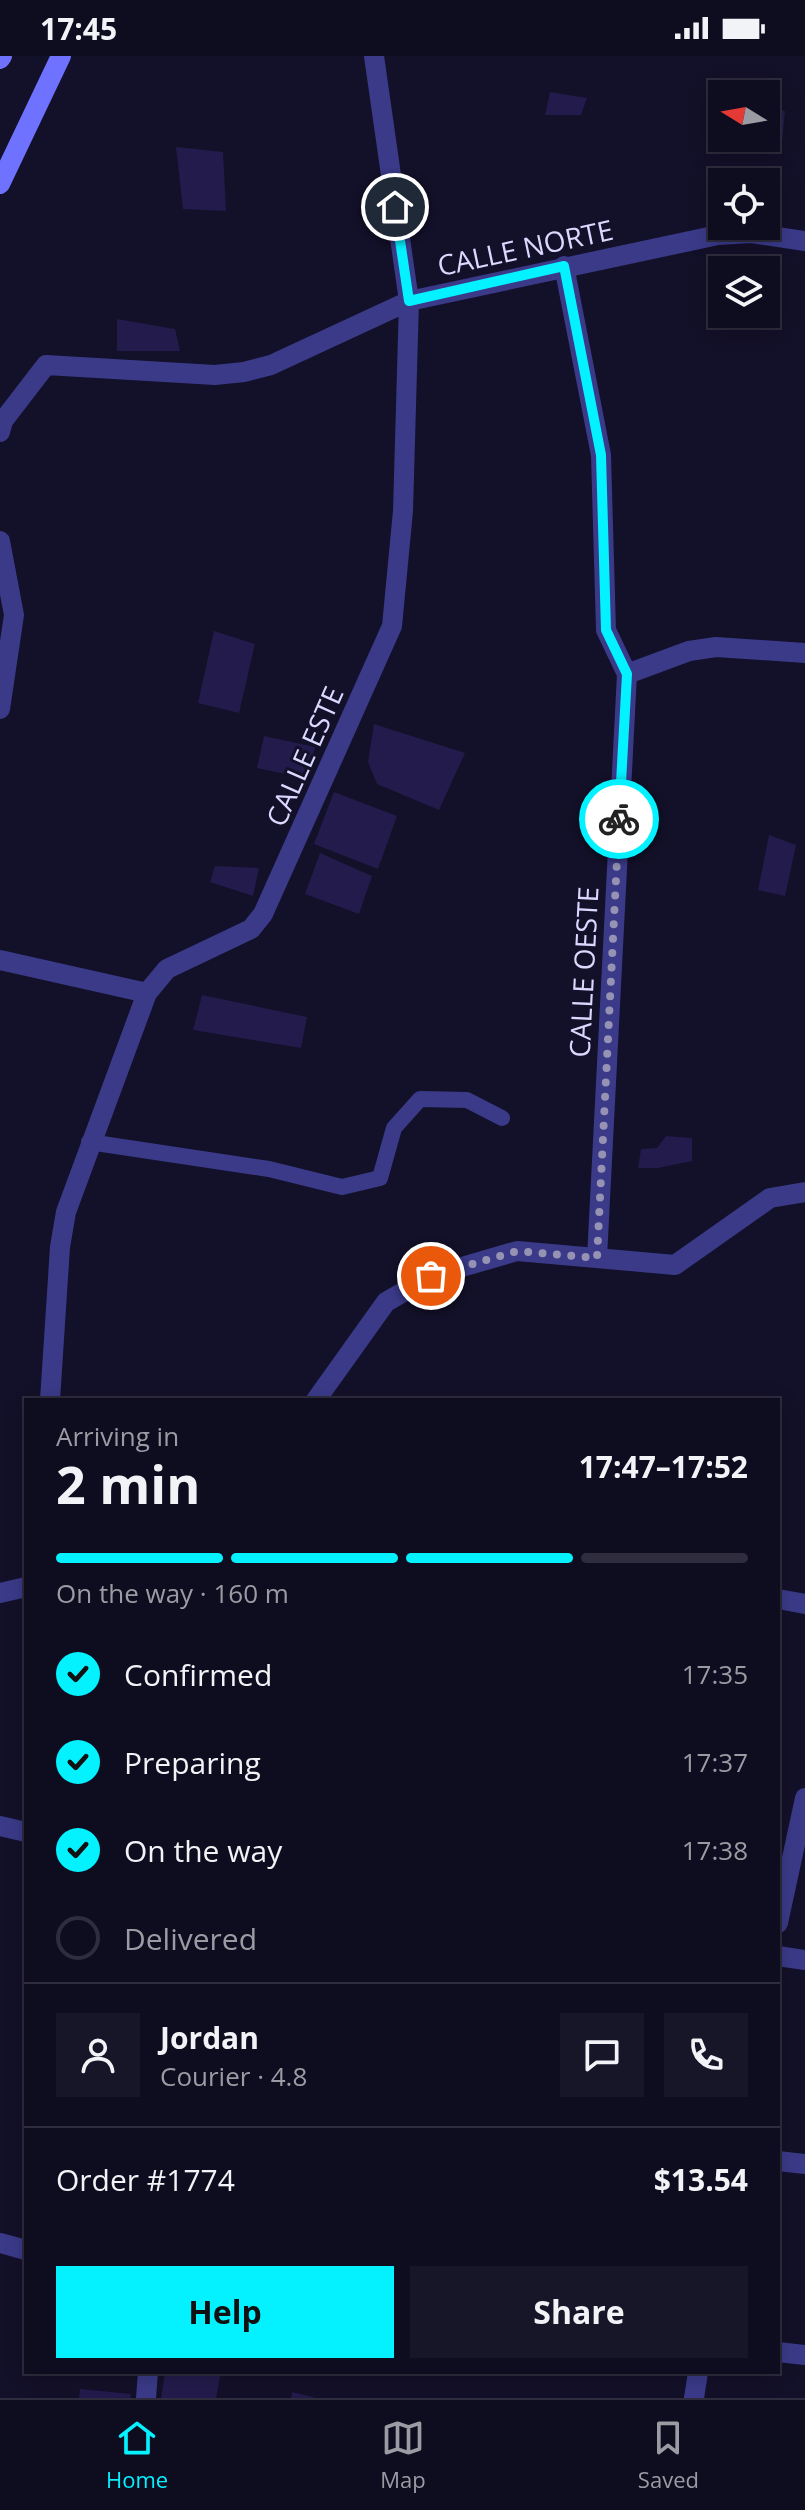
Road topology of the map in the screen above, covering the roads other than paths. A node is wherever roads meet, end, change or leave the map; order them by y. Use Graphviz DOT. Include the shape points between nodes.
graph roads {
  1 [pos="61,56"];
  2 [pos="374,56"];
  3 [pos="0,184"];
  4 [pos="805,241"];
  5 [pos="564,266"];
  6 [pos="409,301"];
  7 [pos="0,432"];
  8 [pos="0,541"];
  9 [pos="805,653"];
  10 [pos="627,674"];
  11 [pos="0,709"];
  12 [pos="0,960"];
  13 [pos="147,993"];
  14 [pos="502,1118"];
  15 [pos="89,1142"];
  16 [pos="805,1192"];
  17 [pos="597,1258"];
  18 [pos="50,1398"];
  19 [pos="317,1398"];
  20 [pos="24,1587"];
  21 [pos="0,1593"];
  22 [pos="780,1599"];
  23 [pos="805,1604"];
  24 [pos="805,1798"];
  25 [pos="0,1826"];
  26 [pos="24,1832"];
  27 [pos="780,1914"];
  28 [pos="780,1956"];
  29 [pos="805,1960"];
  30 [pos="780,2161"];
  31 [pos="805,2164"];
  32 [pos="0,2243"];
  33 [pos="24,2249"];
  34 [pos="780,2352"];
  35 [pos="805,2355"];
  36 [pos="148,2374"];
  37 [pos="698,2374"];
  38 [pos="146,2398"];
  39 [pos="694,2398"];
  1 -- 3 [label="street"];
  2 -- 6 [label="street, CALLE ESTE"];
  4 -- 5 [label="street, CALLE NORTE" via="734,233"];
  5 -- 6 [label="street, CALLE NORTE"];
  5 -- 10 [label="street, CALLE OESTE" via="601,455 606,630"];
  6 -- 7 [label="street, CALLE NORTE" via="271,365 244,372 215,375 46,365"];
  6 -- 13 [label="street, CALLE ESTE" via="403,511 390,633 263,914 251,929 167,969"];
  8 -- 11 [label="street" via="14,615"];
  9 -- 10 [label="street" via="716,647 689,651"];
  10 -- 17 [label="street, CALLE OESTE"];
  12 -- 13 [label="street"];
  13 -- 15 [label="street, CALLE ESTE"];
  14 -- 15 [label="lane" via="467,1100 420,1099 394,1128 380,1178 342,1187 269,1169"];
  15 -- 18 [label="street, CALLE ESTE" via="60,1247"];
  16 -- 17 [label="street" via="770,1198 675,1265"];
  17 -- 19 [label="street" via="517,1251 417,1282 386,1302"];
  20 -- 21 [label="street"];
  22 -- 23 [label="street"];
  24 -- 27 [label="street"];
  25 -- 26 [label="street"];
  28 -- 29 [label="street"];
  30 -- 31 [label="street"];
  32 -- 33 [label="street"];
  34 -- 35 [label="street"];
  36 -- 38 [label="street"];
  37 -- 39 [label="street"];
}
